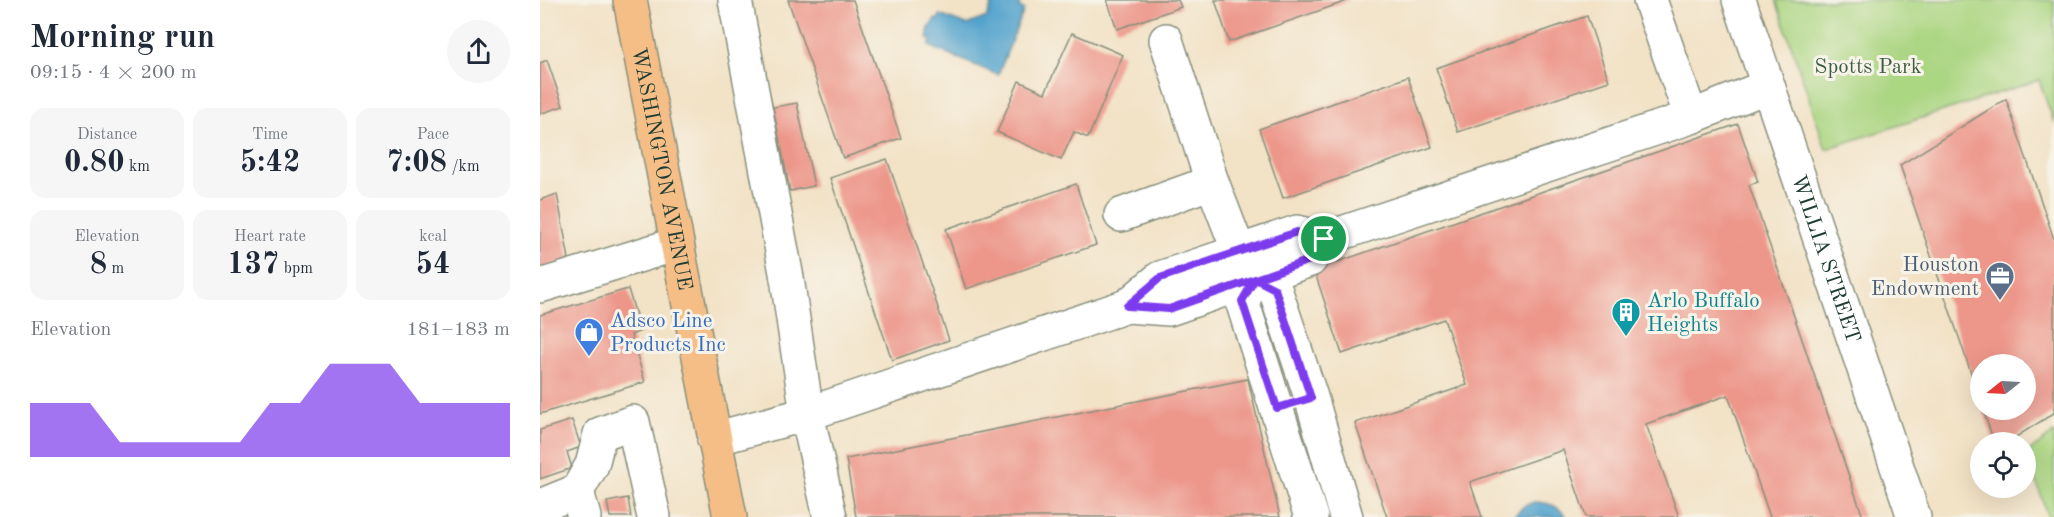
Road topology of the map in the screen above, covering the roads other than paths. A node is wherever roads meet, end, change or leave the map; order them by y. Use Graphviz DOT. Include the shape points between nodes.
graph roads {
  1 [pos="630,0"];
  2 [pos="735,0"];
  3 [pos="1650,0"];
  4 [pos="1739,0"];
  5 [pos="1166,40"];
  6 [pos="1768,86"];
  7 [pos="1691,117"];
  8 [pos="1212,183"];
  9 [pos="1121,215"];
  10 [pos="1324,239"];
  11 [pos="677,244"];
  12 [pos="1239,252"];
  13 [pos="1255,279"];
  14 [pos="540,286"];
  15 [pos="1127,306"];
  16 [pos="1311,398"];
  17 [pos="1266,411"];
  18 [pos="807,414"];
  19 [pos="714,439"];
  20 [pos="580,504"];
  21 [pos="540,506"];
  22 [pos="654,517"];
  23 [pos="730,517"];
  24 [pos="830,517"];
  25 [pos="1311,517"];
  26 [pos="1346,517"];
  27 [pos="1914,517"];
  1 -- 11 [label="main road, WASHINGTON AVENUE"];
  2 -- 18 [label="street" via="787,278"];
  3 -- 7 [label="street"];
  4 -- 6 [label="street, WILLIA STREET"];
  5 -- 8 [label="street"];
  6 -- 7 [label="street"];
  6 -- 27 [label="street, WILLIA STREET"];
  7 -- 10 [label="street"];
  8 -- 9 [label="street"];
  8 -- 12 [label="street"];
  10 -- 12 [label="street" via="1297,232"];
  10 -- 13 [label="street" via="1310,260"];
  11 -- 14 [label="street"];
  11 -- 19 [label="main road, WASHINGTON AVENUE"];
  12 -- 13 [label="street"];
  12 -- 15 [label="street" via="1160,278"];
  13 -- 15 [label="street" via="1169,309"];
  13 -- 16 [label="street" via="1275,289"];
  13 -- 17 [label="street" via="1242,301"];
  15 -- 18 [label="street"];
  16 -- 17 [label="street"];
  16 -- 26 [label="street"];
  17 -- 25 [label="street"];
  18 -- 19 [label="street"];
  18 -- 24 [label="street"];
  19 -- 23 [label="main road, WASHINGTON AVENUE"];
  20 -- 21 [label="street"];
  20 -- 22 [label="street" via="600,434 633,422"];
}
